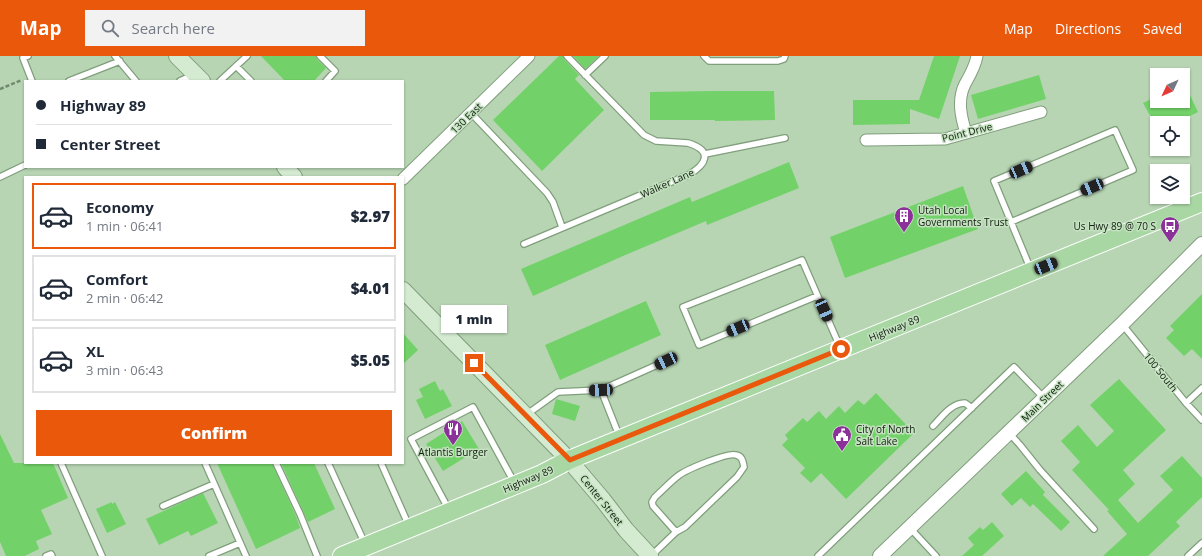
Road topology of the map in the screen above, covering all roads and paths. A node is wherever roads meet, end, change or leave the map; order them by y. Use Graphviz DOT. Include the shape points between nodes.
graph roads {
  1 [pos="28,56"];
  2 [pos="115,56"];
  3 [pos="177,56"];
  4 [pos="247,56"];
  5 [pos="320,56"];
  6 [pos="529,56"];
  7 [pos="567,56"];
  8 [pos="605,56"];
  9 [pos="704,56"];
  10 [pos="785,56"];
  11 [pos="977,56"];
  12 [pos="120,61"];
  13 [pos="236,66"];
  14 [pos="585,74"];
  15 [pos="198,78"];
  16 [pos="31,79"];
  17 [pos="72,80"];
  18 [pos="135,80"];
  19 [pos="186,80"];
  20 [pos="221,80"];
  21 [pos="250,80"];
  22 [pos="327,80"];
  23 [pos="24,81"];
  24 [pos="0,89"];
  25 [pos="1042,112"];
  26 [pos="471,113"];
  27 [pos="966,133"];
  28 [pos="785,138"];
  29 [pos="866,140"];
  30 [pos="705,154"];
  31 [pos="24,165"];
  32 [pos="286,168"];
  33 [pos="293,176"];
  34 [pos="0,177"];
  35 [pos="404,178"];
  36 [pos="1202,202"];
  37 [pos="1011,222"];
  38 [pos="562,227"];
  39 [pos="524,244"];
  40 [pos="1202,244"];
  41 [pos="1032,272"];
  42 [pos="404,291"];
  43 [pos="818,296"];
  44 [pos="1122,324"];
  45 [pos="841,349"];
  46 [pos="666,361"];
  47 [pos="1202,388"];
  48 [pos="601,390"];
  49 [pos="1044,398"];
  50 [pos="1186,403"];
  51 [pos="972,408"];
  52 [pos="526,416"];
  53 [pos="1202,420"];
  54 [pos="933,426"];
  55 [pos="1008,433"];
  56 [pos="621,439"];
  57 [pos="570,460"];
  58 [pos="61,464"];
  59 [pos="205,464"];
  60 [pos="276,464"];
  61 [pos="328,464"];
  62 [pos="381,464"];
  63 [pos="214,484"];
  64 [pos="515,485"];
  65 [pos="163,506"];
  66 [pos="450,512"];
  67 [pos="410,528"];
  68 [pos="910,528"];
  69 [pos="1094,529"];
  70 [pos="676,532"];
  71 [pos="240,543"];
  72 [pos="1202,543"];
  73 [pos="366,546"];
  74 [pos="46,556"];
  75 [pos="52,556"];
  76 [pos="102,556"];
  77 [pos="209,556"];
  78 [pos="246,556"];
  79 [pos="317,556"];
  80 [pos="342,556"];
  81 [pos="650,556"];
  82 [pos="818,556"];
  83 [pos="880,556"];
  84 [pos="936,556"];
  85 [pos="1188,556"];
  1 -- 16 [label="lane" via="24,58"];
  2 -- 12 [label="lane"];
  3 -- 15 [label="main road"];
  4 -- 13 [label="lane"];
  5 -- 22 [label="lane" via="335,72"];
  6 -- 26 [label="street, 130 East"];
  7 -- 14 [label="lane"];
  8 -- 14 [label="lane"];
  9 -- 10 [label="lane" via="709,61 778,61"];
  11 -- 27 [label="street" via="961,96"];
  12 -- 17 [label="lane"];
  12 -- 18 [label="lane"];
  13 -- 20 [label="lane"];
  13 -- 21 [label="lane"];
  14 -- 30 [label="lane" via="648,137 661,141 688,143 698,147"];
  15 -- 19 [label="lane"];
  23 -- 24 [label="path"];
  25 -- 27 [label="street, Point Drive"];
  26 -- 35 [label="street, 130 East"];
  26 -- 38 [label="lane" via="547,193"];
  27 -- 29 [label="street, Point Drive" via="935,140"];
  28 -- 30 [label="lane"];
  30 -- 38 [label="lane, Walker Lane" via="701,166 688,176"];
  31 -- 34 [label="lane"];
  32 -- 33 [label="main road"];
  36 -- 41 [label="main road, Highway 89"];
  37 -- 37 [label="lane" via="1133,170 1115,130 994,181"];
  37 -- 41 [label="lane"];
  38 -- 39 [label="lane, Walker Lane"];
  40 -- 44 [label="street, Main Street"];
  41 -- 45 [label="main road, Highway 89"];
  42 -- 52 [label="main road, Center Street"];
  43 -- 43 [label="lane" via="802,260 683,307 699,345"];
  43 -- 45 [label="lane"];
  44 -- 49 [label="street, Main Street"];
  44 -- 50 [label="lane, 100 South"];
  45 -- 56 [label="main road, Highway 89"];
  46 -- 48 [label="lane"];
  47 -- 50 [label="lane"];
  48 -- 52 [label="lane" via="558,392"];
  48 -- 56 [label="lane"];
  49 -- 51 [label="lane" via="1014,367"];
  49 -- 55 [label="street, Main Street"];
  50 -- 53 [label="lane, 100 South"];
  51 -- 54 [label="lane" via="965,403 958,403"];
  51 -- 82 [label="lane"];
  52 -- 57 [label="main road, Center Street"];
  55 -- 68 [label="street, Main Street"];
  55 -- 69 [label="lane"];
  56 -- 57 [label="main road, Highway 89"];
  57 -- 64 [label="main road, Highway 89"];
  57 -- 81 [label="main road, Center Street"];
  58 -- 76 [label="lane"];
  59 -- 63 [label="lane"];
  60 -- 79 [label="lane"];
  61 -- 73 [label="lane"];
  62 -- 67 [label="lane"];
  63 -- 65 [label="lane"];
  63 -- 71 [label="lane"];
  64 -- 66 [label="main road, Highway 89"];
  64 -- 66 [label="lane" via="473,408 411,439"];
  66 -- 67 [label="main road, Highway 89"];
  67 -- 73 [label="main road, Highway 89"];
  68 -- 83 [label="street, Main Street"];
  68 -- 84 [label="lane"];
  70 -- 70 [label="lane" via="685,527 740,474 744,467 742,458 734,454 725,455 682,473 655,497 653,506"];
  70 -- 81 [label="lane"];
  71 -- 77 [label="lane"];
  71 -- 78 [label="lane"];
  72 -- 85 [label="lane"];
  73 -- 80 [label="main road, Highway 89"];
  74 -- 75 [label="lane"];
}
